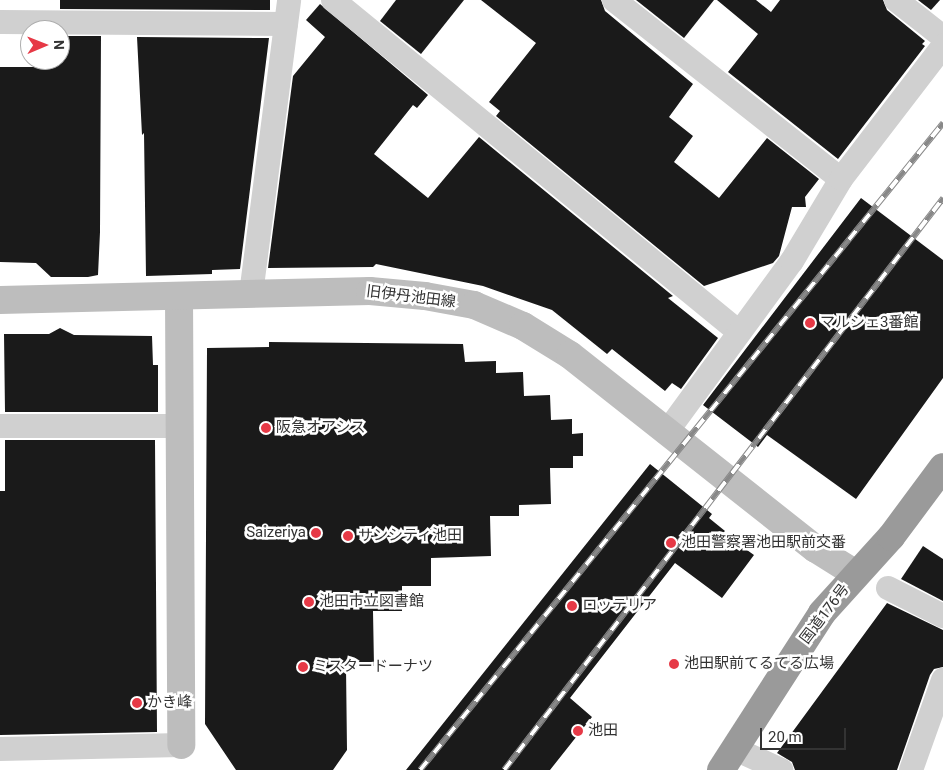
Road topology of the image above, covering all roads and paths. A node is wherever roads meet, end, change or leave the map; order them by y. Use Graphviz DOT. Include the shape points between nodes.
graph roads {
  1 [pos="289,0"];
  2 [pos="333,0"];
  3 [pos="614,0"];
  4 [pos="896,0"];
  5 [pos="0,22"];
  6 [pos="286,24"];
  7 [pos="943,38"];
  8 [pos="943,46"];
  9 [pos="841,178"];
  10 [pos="251,294"];
  11 [pos="179,296"];
  12 [pos="0,300"];
  13 [pos="739,332"];
  14 [pos="0,426"];
  15 [pos="179,426"];
  16 [pos="666,433"];
  17 [pos="943,467"];
  18 [pos="856,574"];
  19 [pos="888,588"];
  20 [pos="943,616"];
  21 [pos="943,680"];
  22 [pos="181,745"];
  23 [pos="0,749"];
  24 [pos="728,760"];
  25 [pos="781,770"];
  26 [pos="911,770"];
  1 -- 6 [label="street"];
  2 -- 13 [label="street"];
  3 -- 9 [label="street"];
  4 -- 7 [label="street"];
  5 -- 6 [label="street"];
  6 -- 10 [label="street"];
  8 -- 9 [label="street"];
  9 -- 13 [label="street" via="792,261"];
  10 -- 11 [label="street, 旧伊丹池田線"];
  10 -- 16 [label="street, 旧伊丹池田線" via="370,291 474,305 523,326 570,355"];
  11 -- 12 [label="street, 旧伊丹池田線"];
  11 -- 15 [label="street"];
  13 -- 16 [label="street"];
  14 -- 15 [label="street"];
  15 -- 22 [label="street"];
  16 -- 18 [label="street, 旧伊丹池田線" via="816,549"];
  17 -- 18 [label="highway, 国道176号" via="891,537"];
  18 -- 24 [label="highway, 国道176号" via="822,613"];
  19 -- 20 [label="street"];
  21 -- 26 [label="street"];
  22 -- 23 [label="street"];
  24 -- 25 [label="street"];
}
